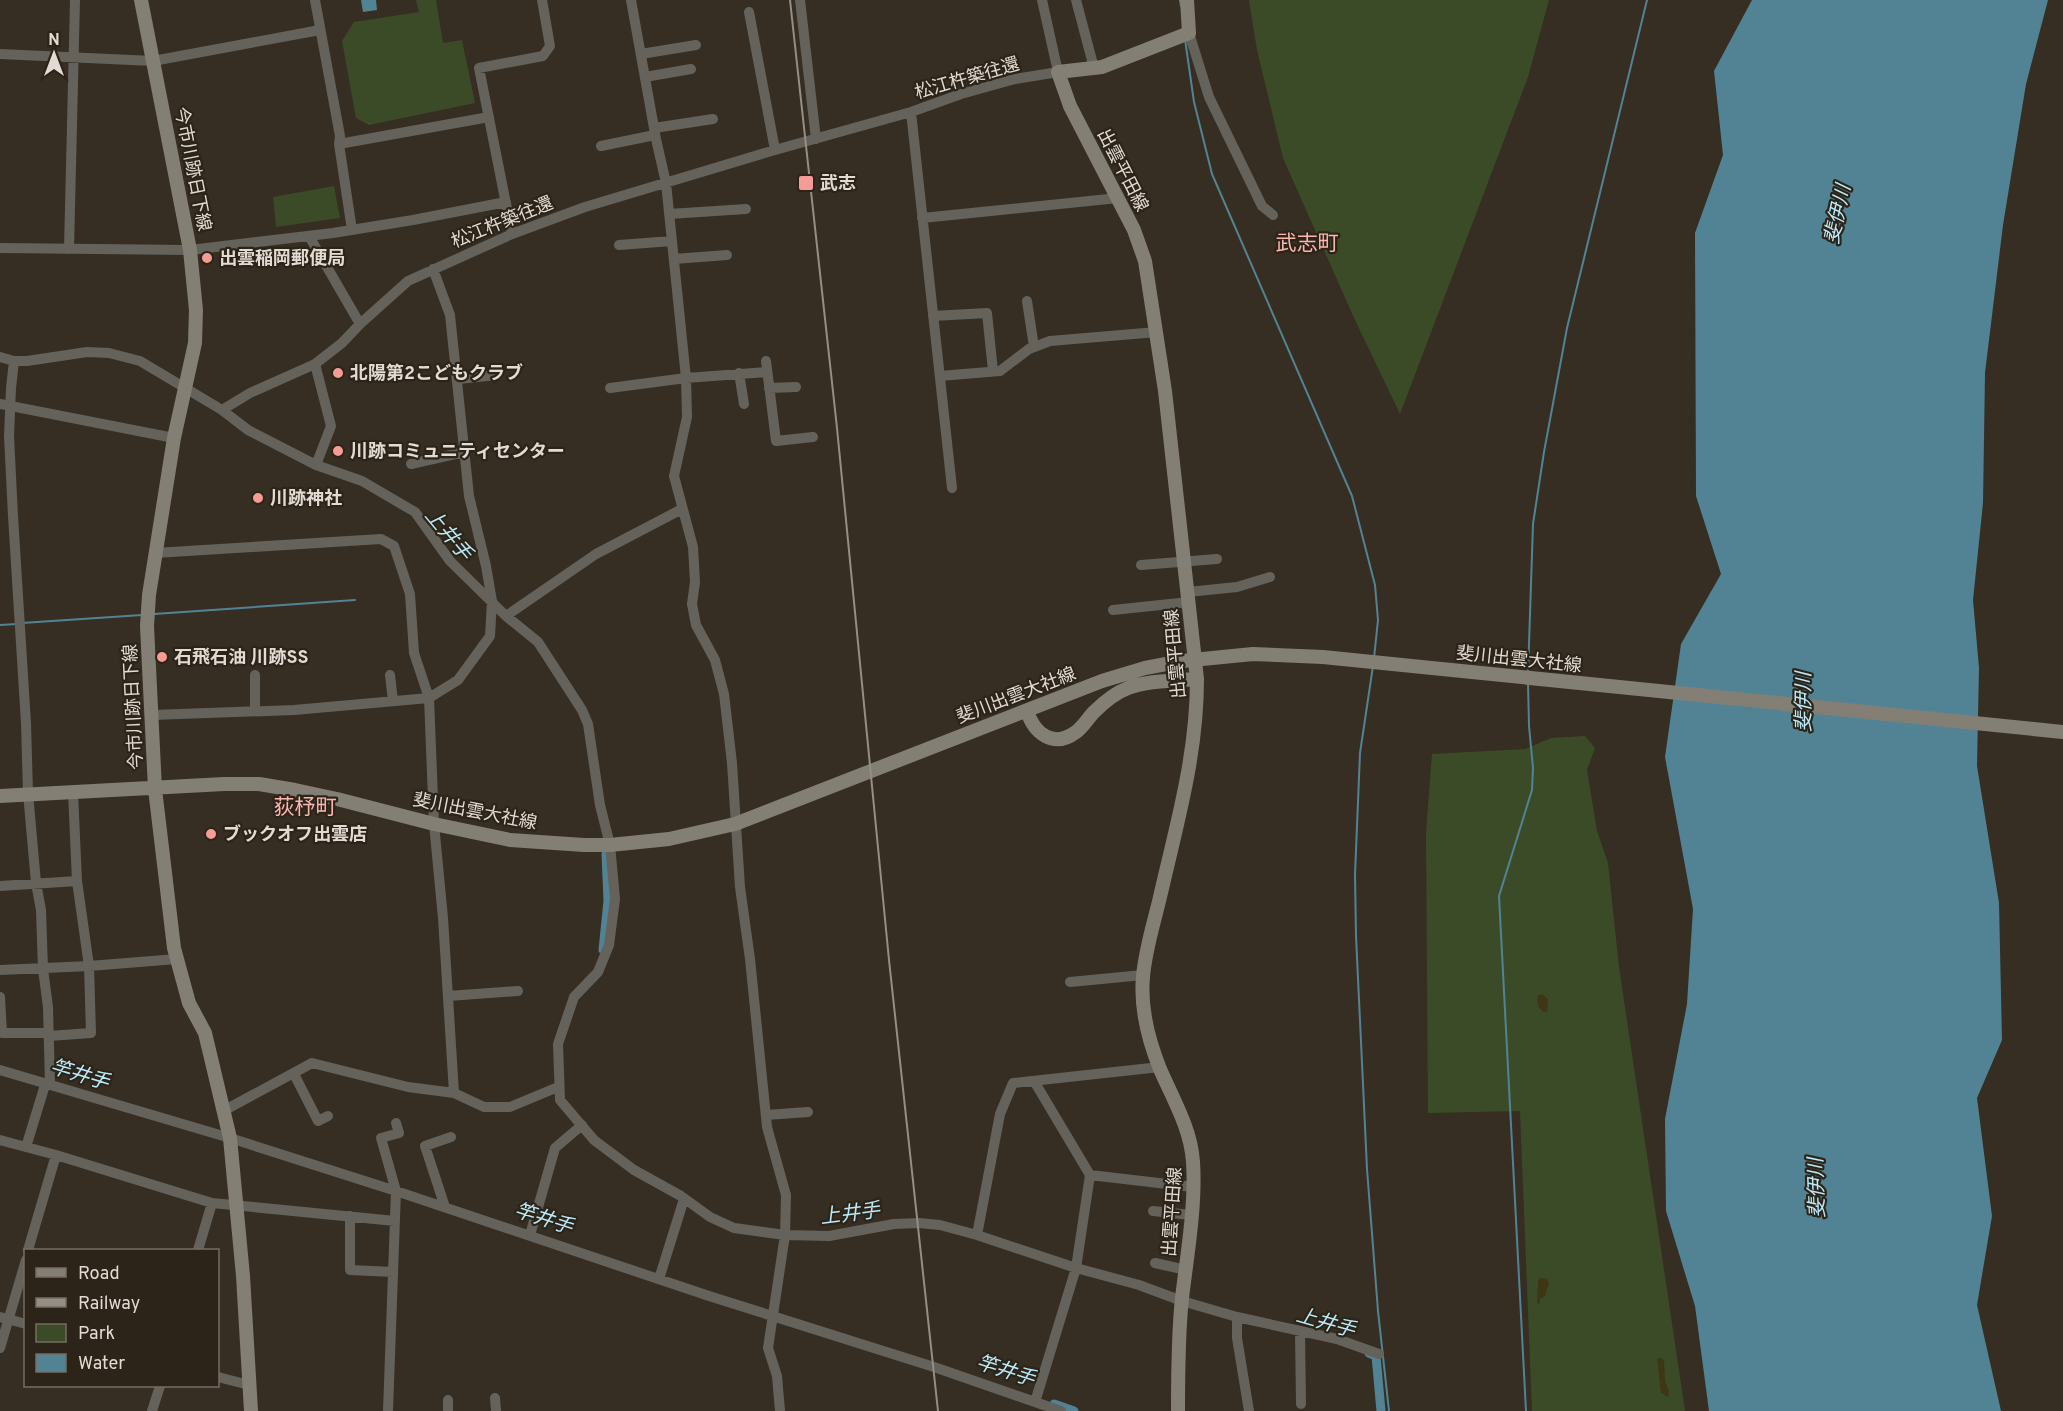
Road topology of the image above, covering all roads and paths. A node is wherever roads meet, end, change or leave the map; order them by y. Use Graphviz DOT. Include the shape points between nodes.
graph roads {
  1 [pos="75,0"];
  2 [pos="141,0"];
  3 [pos="315,0"];
  4 [pos="542,0"];
  5 [pos="631,0"];
  6 [pos="800,0"];
  7 [pos="1042,0"];
  8 [pos="1076,0"];
  9 [pos="1186,0"];
  10 [pos="749,12"];
  11 [pos="320,30"];
  12 [pos="1185,34"];
  13 [pos="696,45"];
  14 [pos="0,54"];
  15 [pos="641,54"];
  16 [pos="74,57"];
  17 [pos="153,61"];
  18 [pos="1094,68"];
  19 [pos="691,69"];
  20 [pos="1058,72"];
  21 [pos="645,77"];
  22 [pos="910,112"];
  23 [pos="489,117"];
  24 [pos="713,119"];
  25 [pos="654,132"];
  26 [pos="816,139"];
  27 [pos="339,144"];
  28 [pos="601,146"];
  29 [pos="775,150"];
  30 [pos="666,183"];
  31 [pos="1118,198"];
  32 [pos="506,202"];
  33 [pos="746,209"];
  34 [pos="669,214"];
  35 [pos="1274,214"];
  36 [pos="922,218"];
  37 [pos="352,230"];
  38 [pos="512,234"];
  39 [pos="309,236"];
  40 [pos="672,241"];
  41 [pos="619,245"];
  42 [pos="0,248"];
  43 [pos="69,249"];
  44 [pos="190,250"];
  45 [pos="727,255"];
  46 [pos="674,259"];
  47 [pos="433,269"];
  48 [pos="1027,301"];
  49 [pos="933,316"];
  50 [pos="360,324"];
  51 [pos="1156,332"];
  52 [pos="1034,347"];
  53 [pos="0,357"];
  54 [pos="14,361"];
  55 [pos="315,364"];
  56 [pos="993,371"];
  57 [pos="739,373"];
  58 [pos="497,375"];
  59 [pos="940,376"];
  60 [pos="686,378"];
  61 [pos="458,379"];
  62 [pos="796,387"];
  63 [pos="186,388"];
  64 [pos="610,388"];
  65 [pos="770,388"];
  66 [pos="744,404"];
  67 [pos="5,405"];
  68 [pos="222,410"];
  69 [pos="813,437"];
  70 [pos="174,438"];
  71 [pos="464,452"];
  72 [pos="411,464"];
  73 [pos="316,465"];
  74 [pos="952,488"];
  75 [pos="682,509"];
  76 [pos="155,553"];
  77 [pos="1217,559"];
  78 [pos="1184,561"];
  79 [pos="1141,565"];
  80 [pos="1270,577"];
  81 [pos="1188,597"];
  82 [pos="492,601"];
  83 [pos="1113,610"];
  84 [pos="506,616"];
  85 [pos="255,675"];
  86 [pos="390,675"];
  87 [pos="1197,679"];
  88 [pos="429,698"];
  89 [pos="393,701"];
  90 [pos="255,711"];
  91 [pos="1027,711"];
  92 [pos="152,715"];
  93 [pos="2063,732"];
  94 [pos="155,789"];
  95 [pos="73,792"];
  96 [pos="28,794"];
  97 [pos="0,796"];
  98 [pos="434,824"];
  99 [pos="735,824"];
  100 [pos="610,845"];
  101 [pos="77,881"];
  102 [pos="36,883"];
  103 [pos="0,886"];
  104 [pos="177,959"];
  105 [pos="89,966"];
  106 [pos="44,969"];
  107 [pos="0,970"];
  108 [pos="1143,975"];
  109 [pos="1070,982"];
  110 [pos="518,991"];
  111 [pos="0,996"];
  112 [pos="448,996"];
  113 [pos="48,1034"];
  114 [pos="1160,1067"];
  115 [pos="0,1070"];
  116 [pos="294,1074"];
  117 [pos="1034,1081"];
  118 [pos="47,1085"];
  119 [pos="558,1088"];
  120 [pos="454,1093"];
  121 [pos="225,1110"];
  122 [pos="808,1112"];
  123 [pos="766,1115"];
  124 [pos="328,1116"];
  125 [pos="396,1123"];
  126 [pos="582,1125"];
  127 [pos="451,1137"];
  128 [pos="230,1138"];
  129 [pos="0,1140"];
  130 [pos="26,1147"];
  131 [pos="57,1155"];
  132 [pos="1090,1175"];
  133 [pos="1193,1187"];
  134 [pos="396,1191"];
  135 [pos="684,1199"];
  136 [pos="212,1203"];
  137 [pos="236,1205"];
  138 [pos="445,1207"];
  139 [pos="1154,1211"];
  140 [pos="1191,1215"];
  141 [pos="350,1216"];
  142 [pos="395,1221"];
  143 [pos="530,1235"];
  144 [pos="785,1235"];
  145 [pos="978,1235"];
  146 [pos="29,1249"];
  147 [pos="199,1249"];
  148 [pos="1155,1263"];
  149 [pos="24,1265"];
  150 [pos="1076,1268"];
  151 [pos="1186,1270"];
  152 [pos="393,1272"];
  153 [pos="659,1279"];
  154 [pos="1182,1301"];
  155 [pos="771,1315"];
  156 [pos="1237,1317"];
  157 [pos="4,1318"];
  158 [pos="24,1323"];
  159 [pos="1300,1332"];
  160 [pos="0,1348"];
  161 [pos="1379,1354"];
  162 [pos="219,1377"];
  163 [pos="249,1385"];
  164 [pos="160,1387"];
  165 [pos="495,1398"];
  166 [pos="1035,1402"];
  167 [pos="1301,1404"];
  168 [pos="152,1411"];
  169 [pos="250,1411"];
  170 [pos="388,1411"];
  171 [pos="496,1411"];
  172 [pos="780,1411"];
  173 [pos="1061,1411"];
  174 [pos="1178,1411"];
  175 [pos="1249,1411"];
  1 -- 16 [label="street"];
  2 -- 17 [label="main road, 今市川跡日下線"];
  3 -- 11 [label="street"];
  4 -- 23 [label="street" via="550,46 543,56 479,68"];
  5 -- 15 [label="street"];
  6 -- 26 [label="street"];
  7 -- 20 [label="street"];
  8 -- 18 [label="street"];
  9 -- 12 [label="main road"];
  10 -- 29 [label="street"];
  11 -- 17 [label="street"];
  11 -- 27 [label="street"];
  12 -- 18 [label="main road"];
  12 -- 35 [label="street" via="1209,97 1262,206"];
  13 -- 15 [label="street"];
  14 -- 16 [label="street"];
  15 -- 21 [label="street"];
  16 -- 17 [label="street"];
  16 -- 43 [label="street"];
  17 -- 44 [label="main road, 今市川跡日下線"];
  18 -- 20 [label="main road"];
  19 -- 21 [label="street"];
  20 -- 22 [label="street, 松江杵築往還" via="1015,79"];
  20 -- 31 [label="main road, 出雲平田線" via="1070,106"];
  21 -- 25 [label="street"];
  22 -- 26 [label="street, 松江杵築往還"];
  22 -- 36 [label="street"];
  23 -- 27 [label="street"];
  23 -- 32 [label="street"];
  24 -- 25 [label="street"];
  25 -- 28 [label="street"];
  25 -- 30 [label="street"];
  26 -- 29 [label="street, 松江杵築往還"];
  27 -- 37 [label="street"];
  29 -- 30 [label="street, 松江杵築往還"];
  30 -- 34 [label="street"];
  30 -- 38 [label="street, 松江杵築往還"];
  31 -- 36 [label="street"];
  31 -- 51 [label="main road, 出雲平田線" via="1145,261"];
  32 -- 37 [label="street"];
  32 -- 38 [label="street"];
  33 -- 34 [label="street"];
  34 -- 40 [label="street"];
  36 -- 49 [label="street"];
  37 -- 39 [label="street"];
  38 -- 47 [label="street, 松江杵築往還"];
  39 -- 44 [label="street"];
  39 -- 50 [label="street"];
  40 -- 41 [label="street"];
  40 -- 46 [label="street"];
  42 -- 43 [label="street"];
  43 -- 44 [label="street"];
  44 -- 63 [label="main road, 今市川跡日下線" via="196,310 195,343"];
  45 -- 46 [label="street"];
  46 -- 60 [label="street"];
  47 -- 50 [label="street, 松江杵築往還" via="408,281"];
  47 -- 61 [label="street" via="450,315"];
  48 -- 52 [label="street"];
  49 -- 56 [label="street" via="987,313"];
  49 -- 59 [label="street"];
  50 -- 55 [label="street, 松江杵築往還"];
  51 -- 52 [label="street" via="1050,341"];
  51 -- 78 [label="main road, 出雲平田線"];
  52 -- 56 [label="street" via="1000,371"];
  53 -- 54 [label="street"];
  54 -- 63 [label="street" via="109,352 140,361"];
  54 -- 67 [label="street"];
  55 -- 68 [label="street, 松江杵築往還"];
  55 -- 73 [label="street" via="331,426"];
  56 -- 59 [label="street"];
  57 -- 60 [label="street"];
  57 -- 65 [label="street" via="767,367"];
  57 -- 66 [label="street"];
  58 -- 61 [label="street"];
  59 -- 74 [label="street"];
  60 -- 64 [label="street"];
  60 -- 75 [label="street" via="687,417 674,476"];
  61 -- 71 [label="street"];
  62 -- 65 [label="street"];
  63 -- 68 [label="street"];
  63 -- 70 [label="main road, 今市川跡日下線"];
  65 -- 69 [label="street" via="776,441"];
  67 -- 70 [label="street"];
  67 -- 96 [label="street"];
  68 -- 73 [label="street" via="248,430"];
  70 -- 76 [label="main road, 今市川跡日下線"];
  71 -- 72 [label="street"];
  71 -- 82 [label="street" via="469,496"];
  73 -- 82 [label="street" via="362,481 415,512 450,561"];
  75 -- 84 [label="street" via="596,554"];
  75 -- 99 [label="street" via="693,547 692,604 696,625 715,660 724,694"];
  76 -- 88 [label="street" via="381,539 394,546 410,594 414,653"];
  76 -- 92 [label="main road, 今市川跡日下線" via="147,626"];
  77 -- 78 [label="street"];
  78 -- 79 [label="street"];
  78 -- 81 [label="main road, 出雲平田線"];
  80 -- 81 [label="street"];
  81 -- 83 [label="street"];
  81 -- 87 [label="main road, 出雲平田線"];
  82 -- 84 [label="street"];
  82 -- 88 [label="street" via="490,636 458,680"];
  84 -- 100 [label="street" via="538,642 582,710 588,724"];
  85 -- 90 [label="street"];
  86 -- 89 [label="street"];
  87 -- 91 [label="main road" via="1131,687 1113,695 1077,731 1058,739 1038,732"];
  87 -- 108 [label="main road, 出雲平田線" via="1197,714 1188,782"];
  88 -- 89 [label="street"];
  88 -- 98 [label="street"];
  89 -- 90 [label="street"];
  90 -- 92 [label="street"];
  91 -- 93 [label="main road, 斐川出雲大社線, bridge" via="1145,668 1253,654 1323,657"];
  91 -- 99 [label="main road, 斐川出雲大社線"];
  92 -- 94 [label="main road, 今市川跡日下線"];
  94 -- 95 [label="main road, 斐川出雲大社線"];
  94 -- 98 [label="main road, 斐川出雲大社線" via="259,784"];
  94 -- 104 [label="main road, 今市川跡日下線"];
  95 -- 96 [label="main road, 斐川出雲大社線"];
  95 -- 101 [label="street"];
  96 -- 97 [label="main road, 斐川出雲大社線"];
  96 -- 102 [label="street"];
  98 -- 100 [label="main road, 斐川出雲大社線" via="510,840"];
  98 -- 112 [label="street"];
  99 -- 100 [label="main road, 斐川出雲大社線" via="669,839"];
  99 -- 123 [label="street"];
  100 -- 119 [label="street" via="615,899 609,945 598,972 574,997 565,1020 558,1044"];
  101 -- 102 [label="street"];
  101 -- 105 [label="street"];
  102 -- 103 [label="street"];
  102 -- 106 [label="street"];
  104 -- 105 [label="street"];
  104 -- 121 [label="main road, 今市川跡日下線" via="189,1003 206,1033"];
  105 -- 106 [label="street"];
  105 -- 113 [label="street" via="91,1033"];
  106 -- 107 [label="street"];
  106 -- 113 [label="street"];
  108 -- 109 [label="street"];
  108 -- 114 [label="main road, 出雲平田線" via="1146,1028"];
  110 -- 112 [label="street"];
  111 -- 113 [label="street" via="2,1033"];
  112 -- 120 [label="street"];
  113 -- 118 [label="street"];
  114 -- 117 [label="street"];
  114 -- 133 [label="main road, 出雲平田線" via="1189,1139"];
  115 -- 118 [label="street"];
  116 -- 120 [label="street" via="312,1063 408,1087"];
  116 -- 121 [label="street"];
  116 -- 124 [label="street" via="318,1121"];
  117 -- 132 [label="street"];
  117 -- 145 [label="street" via="1013,1083 1000,1114"];
  118 -- 128 [label="street"];
  118 -- 130 [label="street"];
  119 -- 120 [label="street" via="510,1107 484,1107"];
  119 -- 126 [label="street" via="560,1100"];
  121 -- 128 [label="main road, 今市川跡日下線"];
  122 -- 123 [label="street"];
  123 -- 144 [label="street" via="786,1195"];
  125 -- 134 [label="street" via="399,1133 381,1138"];
  126 -- 135 [label="street" via="594,1140 634,1170"];
  126 -- 143 [label="street" via="555,1148"];
  127 -- 138 [label="street" via="424,1146"];
  128 -- 134 [label="street"];
  128 -- 137 [label="main road, 今市川跡日下線"];
  129 -- 130 [label="street"];
  130 -- 131 [label="street"];
  131 -- 136 [label="street"];
  131 -- 146 [label="street"];
  132 -- 133 [label="street"];
  132 -- 150 [label="street"];
  133 -- 140 [label="main road, 出雲平田線"];
  134 -- 138 [label="street"];
  134 -- 142 [label="street"];
  135 -- 144 [label="street" via="734,1228"];
  135 -- 153 [label="street"];
  136 -- 137 [label="street"];
  136 -- 147 [label="street"];
  137 -- 141 [label="street"];
  137 -- 163 [label="main road, 今市川跡日下線"];
  138 -- 143 [label="street"];
  139 -- 140 [label="street"];
  140 -- 151 [label="main road, 出雲平田線"];
  141 -- 142 [label="street"];
  141 -- 152 [label="street" via="350,1270"];
  142 -- 152 [label="street"];
  143 -- 153 [label="street"];
  144 -- 145 [label="street" via="829,1236 919,1223"];
  144 -- 155 [label="street"];
  145 -- 150 [label="street"];
  148 -- 151 [label="street"];
  149 -- 157 [label="street"];
  150 -- 154 [label="street"];
  150 -- 166 [label="street"];
  151 -- 154 [label="main road, 出雲平田線"];
  152 -- 170 [label="street"];
  153 -- 155 [label="street"];
  154 -- 156 [label="street"];
  154 -- 174 [label="main road, 出雲平田線"];
  155 -- 166 [label="street"];
  155 -- 172 [label="street" via="768,1348 777,1376"];
  156 -- 159 [label="street"];
  156 -- 175 [label="street"];
  157 -- 158 [label="street"];
  157 -- 160 [label="street"];
  159 -- 161 [label="street" via="1337,1339"];
  159 -- 167 [label="street"];
  162 -- 163 [label="street"];
  163 -- 169 [label="main road, 今市川跡日下線"];
  164 -- 168 [label="street"];
  165 -- 171 [label="street"];
  166 -- 173 [label="street"];
}
